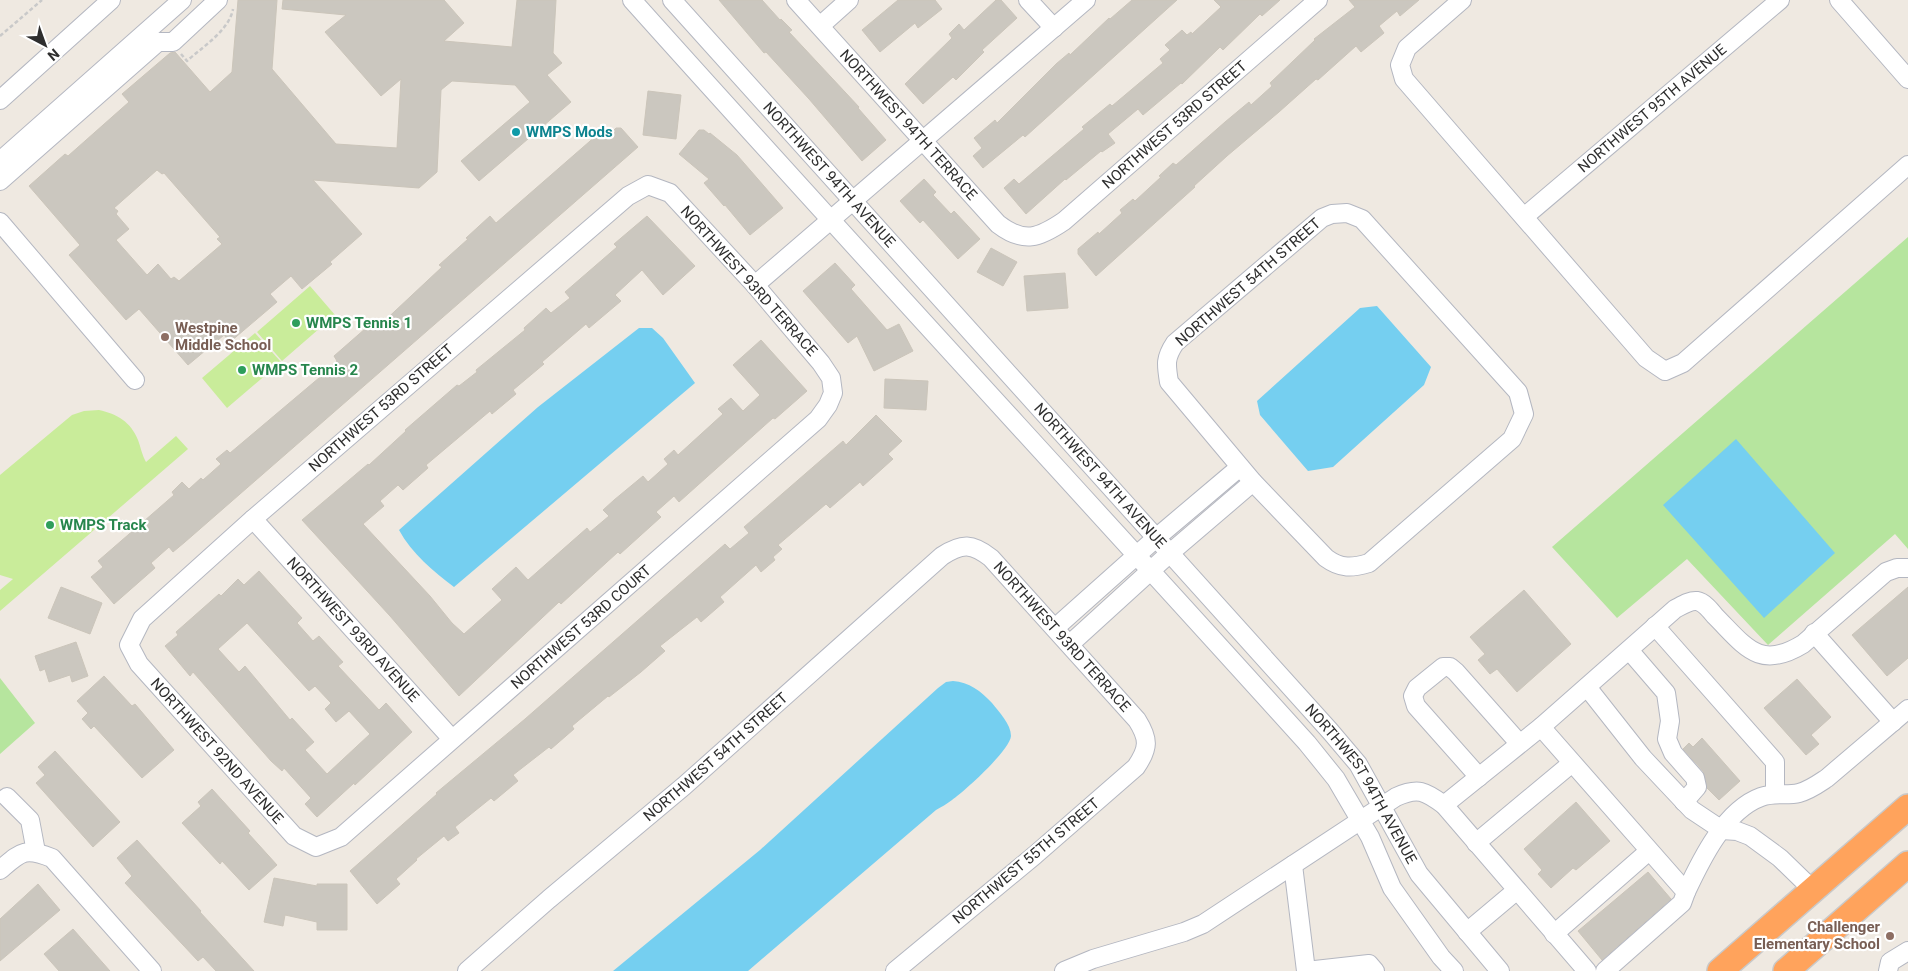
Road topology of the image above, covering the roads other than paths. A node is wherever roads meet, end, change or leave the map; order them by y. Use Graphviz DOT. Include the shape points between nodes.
graph roads {
  1 [pos="110,0"];
  2 [pos="182,0"];
  3 [pos="632,0"];
  4 [pos="672,0"];
  5 [pos="796,0"];
  6 [pos="850,0"];
  7 [pos="1028,0"];
  8 [pos="1086,0"];
  9 [pos="1318,0"];
  10 [pos="1462,0"];
  11 [pos="1780,0"];
  12 [pos="1839,0"];
  13 [pos="226,1"];
  14 [pos="820,26"];
  15 [pos="1054,28"];
  16 [pos="1908,80"];
  17 [pos="0,100"];
  18 [pos="923,141"];
  19 [pos="0,161"];
  20 [pos="1908,166"];
  21 [pos="0,181"];
  22 [pos="648,185"];
  23 [pos="852,200"];
  24 [pos="1524,217"];
  25 [pos="830,220"];
  26 [pos="0,222"];
  27 [pos="1027,238"];
  28 [pos="755,285"];
  29 [pos="135,380"];
  30 [pos="833,393"];
  31 [pos="1240,466"];
  32 [pos="1253,482"];
  33 [pos="253,519"];
  34 [pos="1156,538"];
  35 [pos="964,546"];
  36 [pos="1170,553"];
  37 [pos="1137,554"];
  38 [pos="1908,568"];
  39 [pos="1151,571"];
  40 [pos="1655,626"];
  41 [pos="1055,628"];
  42 [pos="1814,633"];
  43 [pos="1070,644"];
  44 [pos="129,645"];
  45 [pos="1628,650"];
  46 [pos="1587,687"];
  47 [pos="1908,709"];
  48 [pos="1893,722"];
  49 [pos="1541,727"];
  50 [pos="452,739"];
  51 [pos="1668,739"];
  52 [pos="1147,743"];
  53 [pos="1518,743"];
  54 [pos="1643,758"];
  55 [pos="1572,763"];
  56 [pos="1478,777"];
  57 [pos="1775,793"];
  58 [pos="7,798"];
  59 [pos="1684,802"];
  60 [pos="1444,805"];
  61 [pos="1382,807"];
  62 [pos="1908,807"];
  63 [pos="1360,822"];
  64 [pos="1722,830"];
  65 [pos="1476,843"];
  66 [pos="316,846"];
  67 [pos="1649,851"];
  68 [pos="36,852"];
  69 [pos="1293,864"];
  70 [pos="1908,864"];
  71 [pos="0,870"];
  72 [pos="1517,890"];
  73 [pos="1814,890"];
  74 [pos="1686,892"];
  75 [pos="1467,932"];
  76 [pos="1554,934"];
  77 [pos="1908,951"];
  78 [pos="152,971"];
  79 [pos="467,971"];
  80 [pos="895,971"];
  81 [pos="1064,971"];
  82 [pos="1306,971"];
  83 [pos="1375,971"];
  84 [pos="1454,971"];
  85 [pos="1500,971"];
  86 [pos="1587,971"];
  87 [pos="1605,971"];
  88 [pos="1720,971"];
  89 [pos="1786,971"];
  90 [pos="1888,971"];
  1 -- 17 [label="street"];
  2 -- 19 [label="street"];
  3 -- 25 [label="street, NORTHWEST 94TH AVENUE"];
  4 -- 23 [label="street, NORTHWEST 94TH AVENUE"];
  5 -- 14 [label="street, NORTHWEST 94TH TERRACE"];
  6 -- 14 [label="street"];
  7 -- 15 [label="street"];
  8 -- 15 [label="street"];
  9 -- 27 [label="street, NORTHWEST 53RD STREET" via="1064,221 1047,233"];
  10 -- 24 [label="street" via="1407,48 1400,65 1404,79"];
  11 -- 24 [label="street, NORTHWEST 95TH AVENUE"];
  12 -- 16 [label="street"];
  13 -- 21 [label="street" via="173,42 158,42"];
  14 -- 18 [label="street, NORTHWEST 94TH TERRACE"];
  15 -- 18 [label="street"];
  18 -- 23 [label="street"];
  18 -- 27 [label="street, NORTHWEST 94TH TERRACE" via="998,224 1010,233"];
  20 -- 24 [label="street" via="1683,363 1665,371 1646,358"];
  22 -- 28 [label="street, NORTHWEST 93RD TERRACE" via="670,193"];
  22 -- 33 [label="street, NORTHWEST 53RD STREET" via="628,196"];
  23 -- 25 [label="street"];
  23 -- 34 [label="street, NORTHWEST 94TH AVENUE"];
  25 -- 28 [label="street"];
  25 -- 37 [label="street, NORTHWEST 94TH AVENUE"];
  26 -- 29 [label="street"];
  28 -- 30 [label="street, NORTHWEST 93RD TERRACE" via="821,364 831,378"];
  30 -- 50 [label="street, NORTHWEST 53RD COURT" via="818,419"];
  31 -- 32 [label="street"];
  31 -- 32 [label="street, NORTHWEST 54TH STREET" via="1169,382 1168,354 1175,343 1322,218 1332,214 1347,213 1362,218 1518,392 1524,414 1512,439 1369,563 1354,567 1336,565"];
  31 -- 34 [label="street"];
  32 -- 36 [label="street"];
  33 -- 44 [label="street, NORTHWEST 53RD STREET" via="142,619"];
  33 -- 50 [label="street, NORTHWEST 93RD AVENUE"];
  34 -- 36 [label="street, NORTHWEST 94TH AVENUE"];
  34 -- 37 [label="street"];
  35 -- 41 [label="street, NORTHWEST 93RD TERRACE" via="974,547 991,558"];
  35 -- 79 [label="street, NORTHWEST 54TH STREET" via="942,556 684,786"];
  36 -- 39 [label="street"];
  36 -- 61 [label="street, NORTHWEST 94TH AVENUE" via="1358,764"];
  37 -- 39 [label="street, NORTHWEST 94TH AVENUE"];
  37 -- 41 [label="street"];
  38 -- 42 [label="street" via="1886,572"];
  39 -- 43 [label="street"];
  39 -- 63 [label="street, NORTHWEST 94TH AVENUE" via="1307,743 1336,779"];
  40 -- 42 [label="street" via="1675,609 1697,601 1706,606 1739,641 1760,656 1778,656 1791,651"];
  40 -- 45 [label="street"];
  40 -- 57 [label="street" via="1776,762"];
  41 -- 43 [label="street, NORTHWEST 93RD TERRACE"];
  42 -- 48 [label="street"];
  43 -- 52 [label="street, NORTHWEST 93RD TERRACE" via="1137,720"];
  44 -- 66 [label="street, NORTHWEST 92ND AVENUE" via="139,664 294,836"];
  45 -- 46 [label="street"];
  45 -- 51 [label="street" via="1666,693 1670,721"];
  46 -- 49 [label="street"];
  46 -- 54 [label="street"];
  47 -- 48 [label="street"];
  48 -- 57 [label="street" via="1814,787 1798,794"];
  49 -- 53 [label="street"];
  49 -- 55 [label="street"];
  50 -- 66 [label="street, NORTHWEST 53RD COURT" via="341,837"];
  51 -- 54 [label="street"];
  51 -- 59 [label="street" via="1672,753 1695,778 1698,787"];
  52 -- 80 [label="street, NORTHWEST 55TH STREET" via="1144,756 1136,767"];
  53 -- 56 [label="street"];
  53 -- 56 [label="street" via="1450,667 1443,667 1416,688 1413,696 1416,706"];
  54 -- 59 [label="street"];
  55 -- 65 [label="street"];
  55 -- 67 [label="street"];
  56 -- 60 [label="street"];
  57 -- 64 [label="street" via="1746,805"];
  58 -- 68 [label="street" via="30,820"];
  59 -- 64 [label="street"];
  60 -- 61 [label="street" via="1422,791 1408,792"];
  60 -- 65 [label="street"];
  61 -- 63 [label="street"];
  61 -- 75 [label="street, NORTHWEST 94TH AVENUE" via="1419,874"];
  62 -- 73 [label="highway"];
  63 -- 69 [label="street"];
  63 -- 84 [label="street, NORTHWEST 94TH AVENUE" via="1392,888"];
  64 -- 73 [label="street" via="1750,836 1780,858"];
  64 -- 74 [label="street"];
  65 -- 72 [label="street"];
  67 -- 74 [label="street"];
  67 -- 76 [label="street"];
  68 -- 71 [label="street" via="20,853"];
  68 -- 78 [label="street" via="52,858"];
  69 -- 81 [label="street" via="1203,924"];
  69 -- 82 [label="street"];
  70 -- 89 [label="highway"];
  72 -- 75 [label="street"];
  72 -- 76 [label="street"];
  73 -- 88 [label="highway"];
  74 -- 87 [label="street" via="1682,903"];
  75 -- 85 [label="street, NORTHWEST 94TH AVENUE"];
  76 -- 86 [label="street"];
  77 -- 90 [label="street" via="1890,962"];
  82 -- 83 [label="street" via="1369,964"];
}
